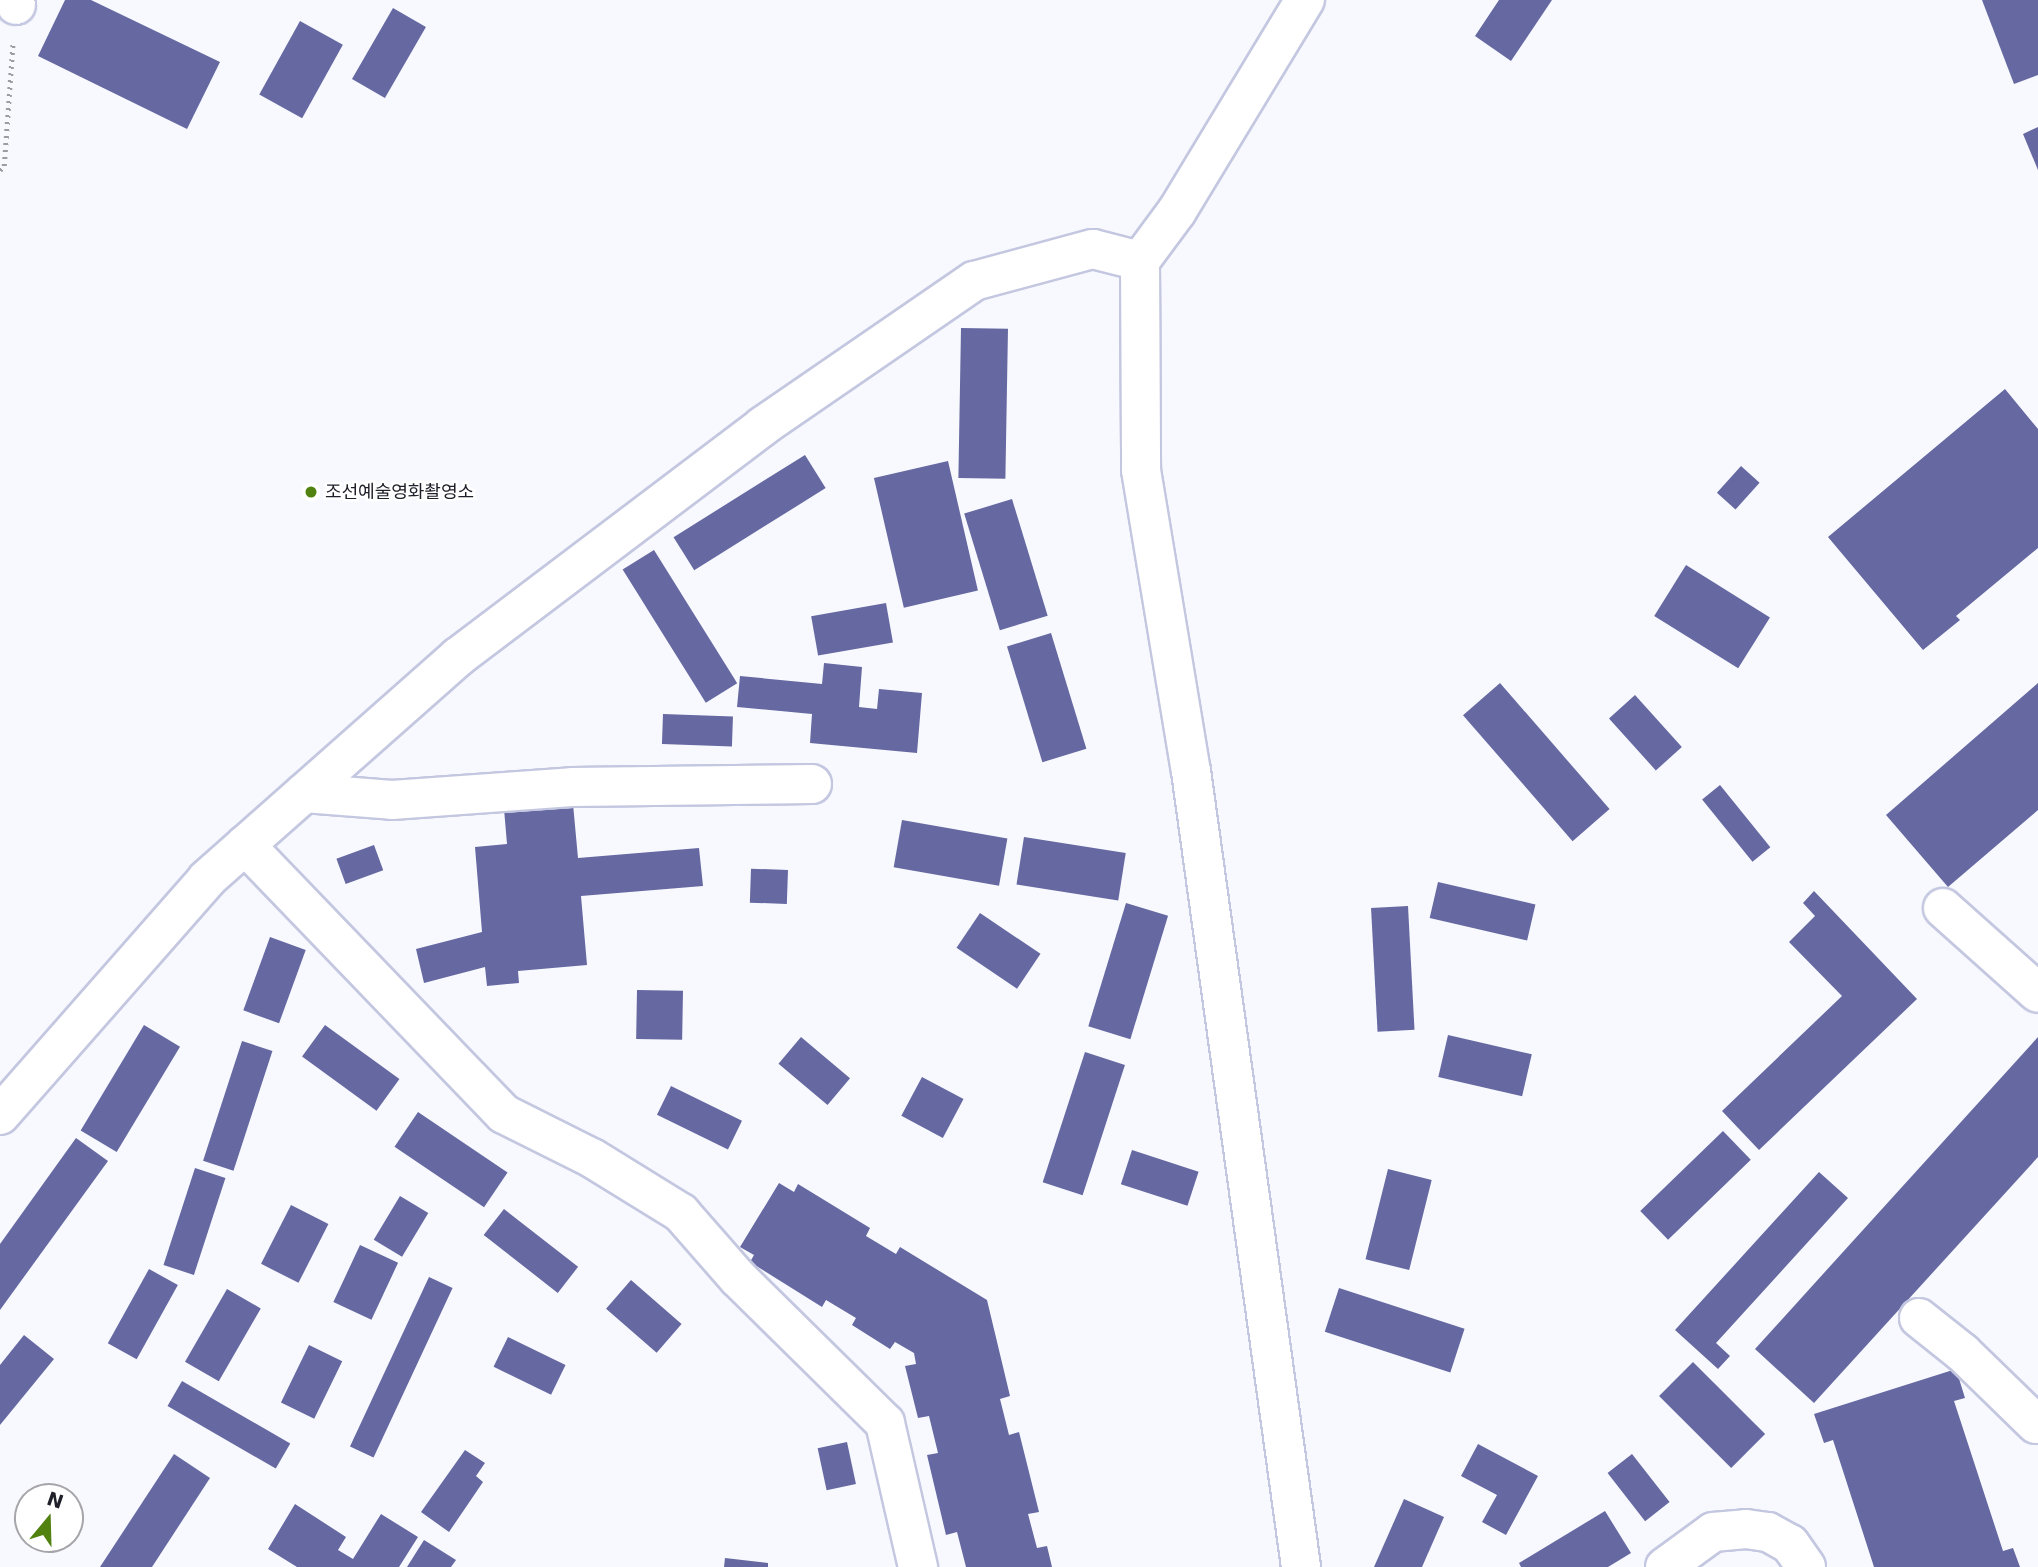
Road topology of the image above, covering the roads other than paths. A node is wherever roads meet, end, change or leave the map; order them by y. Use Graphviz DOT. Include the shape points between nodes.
graph roads {
  1 [pos="1305,0"];
  2 [pos="1140,261"];
  3 [pos="813,784"];
  4 [pos="304,793"];
  5 [pos="245,845"];
  6 [pos="1944,908"];
  7 [pos="2038,993"];
  8 [pos="0,1115"];
  9 [pos="1919,1318"];
  10 [pos="2037,1422"];
  11 [pos="918,1567"];
  12 [pos="1301,1567"];
  13 [pos="1665,1567"];
  14 [pos="1806,1567"];
  1 -- 2 [label="street" via="1177,211"];
  2 -- 4 [label="street" via="1093,249 974,281 763,426 458,657"];
  2 -- 12 [label="street" via="1141,470 1191,771"];
  3 -- 4 [label="street" via="572,788 392,800"];
  4 -- 5 [label="street"];
  5 -- 8 [label="street" via="207,879"];
  5 -- 11 [label="street" via="504,1114 593,1158 681,1213 738,1278 885,1423"];
  6 -- 7 [label="street"];
  9 -- 10 [label="street"];
  13 -- 14 [label="street" via="1713,1532 1746,1530 1768,1532 1790,1544"];
}
